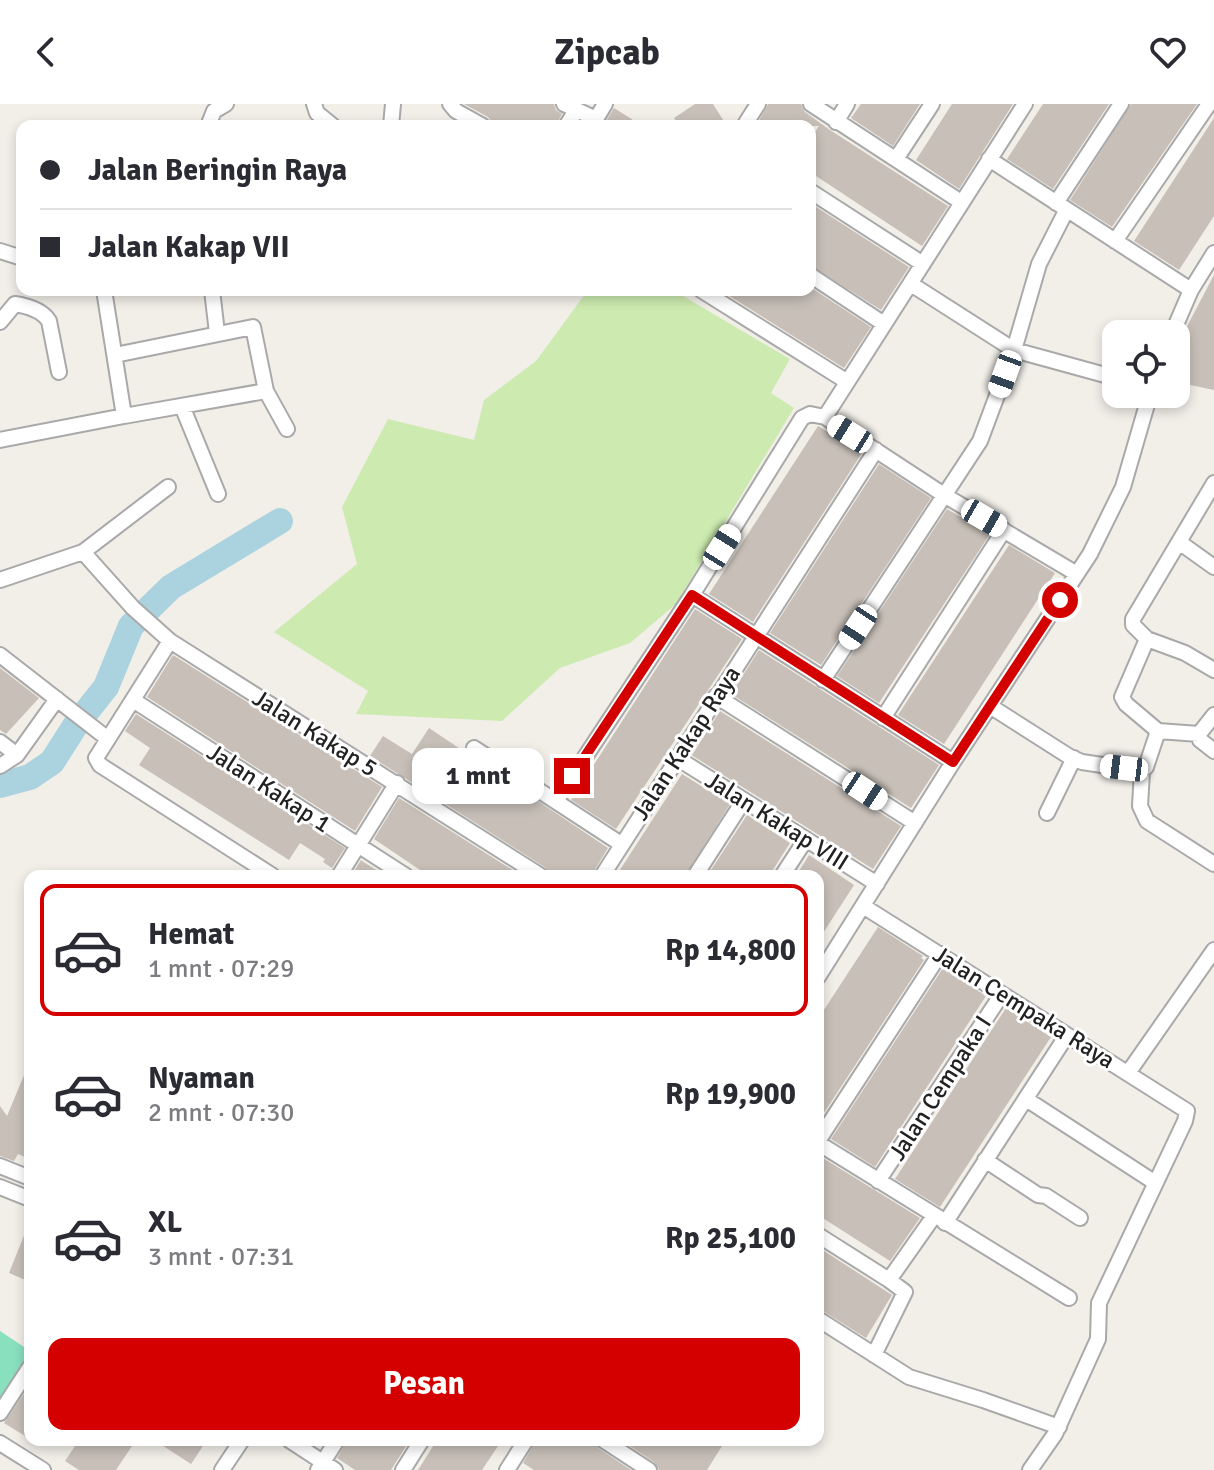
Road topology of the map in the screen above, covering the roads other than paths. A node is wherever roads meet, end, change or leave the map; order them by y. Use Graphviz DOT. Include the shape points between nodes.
graph roads {
  1 [pos="226,104"];
  2 [pos="314,104"];
  3 [pos="605,104"];
  4 [pos="811,104"];
  5 [pos="847,104"];
  6 [pos="932,104"];
  7 [pos="1025,104"];
  8 [pos="1121,104"];
  9 [pos="1209,104"];
  10 [pos="451,106"];
  11 [pos="570,107"];
  12 [pos="210,120"];
  13 [pos="326,120"];
  14 [pos="473,120"];
  15 [pos="836,122"];
  16 [pos="896,159"];
  17 [pos="989,159"];
  18 [pos="816,195"];
  19 [pos="961,202"];
  20 [pos="1061,207"];
  21 [pos="1115,241"];
  22 [pos="1214,253"];
  23 [pos="923,264"];
  24 [pos="816,279"];
  25 [pos="911,284"];
  26 [pos="1191,290"];
  27 [pos="105,296"];
  28 [pos="213,296"];
  29 [pos="711,296"];
  30 [pos="1178,320"];
  31 [pos="0,322"];
  32 [pos="884,324"];
  33 [pos="217,333"];
  34 [pos="1014,350"];
  35 [pos="115,355"];
  36 [pos="59,372"];
  37 [pos="1102,374"];
  38 [pos="846,381"];
  39 [pos="266,391"];
  40 [pos="182,406"];
  41 [pos="1146,408"];
  42 [pos="124,416"];
  43 [pos="825,417"];
  44 [pos="287,429"];
  45 [pos="0,440"];
  46 [pos="876,450"];
  47 [pos="1214,483"];
  48 [pos="168,487"];
  49 [pos="218,494"];
  50 [pos="944,495"];
  51 [pos="1004,530"];
  52 [pos="1179,542"];
  53 [pos="83,552"];
  54 [pos="1214,567"];
  55 [pos="1077,574"];
  56 [pos="0,580"];
  57 [pos="692,595"];
  58 [pos="755,635"];
  59 [pos="1147,639"];
  60 [pos="170,641"];
  61 [pos="0,655"];
  62 [pos="1214,670"];
  63 [pos="823,680"];
  64 [pos="716,696"];
  65 [pos="133,700"];
  66 [pos="62,703"];
  67 [pos="990,706"];
  68 [pos="1214,715"];
  69 [pos="883,718"];
  70 [pos="1158,731"];
  71 [pos="1199,734"];
  72 [pos="108,739"];
  73 [pos="0,742"];
  74 [pos="474,748"];
  75 [pos="1214,751"];
  76 [pos="17,755"];
  77 [pos="677,758"];
  78 [pos="1074,758"];
  79 [pos="953,762"];
  80 [pos="0,766"];
  81 [pos="1142,771"];
  82 [pos="397,783"];
  83 [pos="744,800"];
  84 [pos="556,801"];
  85 [pos="1047,813"];
  86 [pos="915,823"];
  87 [pos="806,839"];
  88 [pos="621,844"];
  89 [pos="358,846"];
  90 [pos="1214,864"];
  91 [pos="264,870"];
  92 [pos="343,870"];
  93 [pos="396,870"];
  94 [pos="532,870"];
  95 [pos="606,870"];
  96 [pos="699,870"];
  97 [pos="786,870"];
  98 [pos="877,884"];
  99 [pos="863,906"];
  100 [pos="1214,950"];
  101 [pos="940,954"];
  102 [pos="824,968"];
  103 [pos="1002,994"];
  104 [pos="1067,1035"];
  105 [pos="1128,1073"];
  106 [pos="1026,1099"];
  107 [pos="824,1133"];
  108 [pos="824,1146"];
  109 [pos="985,1160"];
  110 [pos="0,1166"];
  111 [pos="24,1176"];
  112 [pos="878,1181"];
  113 [pos="1154,1182"];
  114 [pos="0,1187"];
  115 [pos="24,1197"];
  116 [pos="1080,1218"];
  117 [pos="939,1219"];
  118 [pos="824,1239"];
  119 [pos="889,1280"];
  120 [pos="1069,1298"];
  121 [pos="824,1323"];
  122 [pos="874,1355"];
  123 [pos="24,1376"];
  124 [pos="0,1413"];
  125 [pos="1059,1427"];
  126 [pos="0,1443"];
  127 [pos="238,1446"];
  128 [pos="297,1446"];
  129 [pos="334,1446"];
  130 [pos="418,1446"];
  131 [pos="523,1446"];
  132 [pos="612,1446"];
  133 [pos="325,1467"];
  134 [pos="513,1468"];
  135 [pos="43,1470"];
  136 [pos="222,1470"];
  137 [pos="403,1470"];
  138 [pos="649,1470"];
  139 [pos="1030,1470"];
  1 -- 12 [label="street"];
  2 -- 13 [label="street"];
  3 -- 11 [label="street" via="596,119"];
  4 -- 15 [label="street"];
  5 -- 15 [label="street"];
  6 -- 16 [label="street"];
  7 -- 17 [label="street"];
  8 -- 20 [label="street"];
  9 -- 21 [label="street"];
  10 -- 14 [label="street"];
  15 -- 16 [label="street"];
  16 -- 19 [label="street"];
  17 -- 19 [label="street"];
  17 -- 20 [label="street"];
  18 -- 23 [label="street"];
  19 -- 23 [label="street"];
  20 -- 21 [label="street"];
  20 -- 34 [label="street"];
  21 -- 26 [label="street"];
  22 -- 26 [label="street"];
  23 -- 25 [label="street"];
  24 -- 32 [label="street"];
  25 -- 32 [label="street"];
  25 -- 34 [label="street"];
  26 -- 30 [label="street"];
  27 -- 35 [label="street"];
  28 -- 33 [label="street"];
  29 -- 38 [label="street"];
  31 -- 36 [label="street" via="15,304 45,315"];
  32 -- 38 [label="street"];
  33 -- 35 [label="street"];
  33 -- 39 [label="street" via="253,327"];
  34 -- 37 [label="street"];
  34 -- 50 [label="street" via="980,441"];
  35 -- 42 [label="street"];
  38 -- 43 [label="street"];
  39 -- 40 [label="street"];
  39 -- 44 [label="street"];
  40 -- 42 [label="street"];
  40 -- 49 [label="street"];
  41 -- 55 [label="street" via="1118,498"];
  42 -- 45 [label="street"];
  43 -- 46 [label="street"];
  43 -- 57 [label="street" via="802,418"];
  46 -- 50 [label="street"];
  46 -- 58 [label="street, Jalan Kakap Raya"];
  47 -- 52 [label="street"];
  48 -- 53 [label="street"];
  50 -- 51 [label="street"];
  50 -- 63 [label="street"];
  51 -- 55 [label="street"];
  51 -- 69 [label="street"];
  52 -- 54 [label="street"];
  52 -- 59 [label="street" via="1133,619"];
  53 -- 56 [label="street"];
  53 -- 60 [label="street, Jalan Kakap 5"];
  55 -- 67 [label="street"];
  57 -- 58 [label="street"];
  57 -- 84 [label="street"];
  58 -- 63 [label="street"];
  58 -- 64 [label="street, Jalan Kakap Raya"];
  59 -- 62 [label="street"];
  59 -- 70 [label="street" via="1122,697"];
  60 -- 65 [label="street"];
  60 -- 82 [label="street, Jalan Kakap 5"];
  61 -- 66 [label="street"];
  63 -- 69 [label="street"];
  64 -- 77 [label="street, Jalan Kakap Raya"];
  64 -- 86 [label="street"];
  65 -- 72 [label="street"];
  65 -- 89 [label="street, Jalan Kakap 1"];
  66 -- 72 [label="street"];
  66 -- 76 [label="street"];
  67 -- 78 [label="street"];
  67 -- 79 [label="street"];
  68 -- 71 [label="street"];
  69 -- 79 [label="street"];
  70 -- 71 [label="street"];
  70 -- 81 [label="street"];
  71 -- 75 [label="street"];
  72 -- 91 [label="street" via="96,758 100,765"];
  73 -- 76 [label="street"];
  74 -- 84 [label="street"];
  76 -- 80 [label="street"];
  77 -- 83 [label="street, Jalan Kakap VIII"];
  77 -- 88 [label="street, Jalan Kakap Raya"];
  78 -- 81 [label="street"];
  78 -- 85 [label="street"];
  79 -- 86 [label="street"];
  81 -- 90 [label="street" via="1140,806 1147,821"];
  82 -- 89 [label="street"];
  82 -- 94 [label="street, Jalan Kakap 5"];
  83 -- 87 [label="street, Jalan Kakap VIII"];
  83 -- 96 [label="street"];
  84 -- 88 [label="street"];
  86 -- 98 [label="street"];
  87 -- 97 [label="street"];
  87 -- 98 [label="street, Jalan Kakap VIII"];
  88 -- 95 [label="street, Jalan Kakap Raya"];
  89 -- 92 [label="street"];
  89 -- 93 [label="street, Jalan Kakap 1"];
  98 -- 99 [label="street"];
  99 -- 101 [label="street, Jalan Cempaka Raya"];
  99 -- 102 [label="street"];
  100 -- 105 [label="street"];
  101 -- 103 [label="street, Jalan Cempaka Raya"];
  101 -- 107 [label="street"];
  103 -- 104 [label="street, Jalan Cempaka Raya"];
  103 -- 112 [label="street, Jalan Cempaka I"];
  104 -- 105 [label="street, Jalan Cempaka Raya"];
  104 -- 106 [label="street"];
  105 -- 113 [label="street, Jalan Cempaka Raya" via="1185,1109 1185,1121"];
  106 -- 109 [label="street"];
  106 -- 113 [label="street"];
  108 -- 112 [label="street"];
  109 -- 116 [label="street"];
  109 -- 117 [label="street"];
  110 -- 111 [label="street"];
  112 -- 117 [label="street"];
  113 -- 125 [label="street" via="1099,1303 1098,1339"];
  114 -- 115 [label="street"];
  117 -- 119 [label="street"];
  117 -- 120 [label="street"];
  118 -- 119 [label="street"];
  119 -- 122 [label="street" via="905,1292"];
  121 -- 122 [label="street"];
  122 -- 125 [label="street" via="909,1377"];
  123 -- 124 [label="street"];
  125 -- 139 [label="street"];
  126 -- 135 [label="street"];
  127 -- 136 [label="street"];
  128 -- 133 [label="street"];
  129 -- 133 [label="street"];
  130 -- 137 [label="street"];
  131 -- 134 [label="street"];
  132 -- 138 [label="street"];
}
